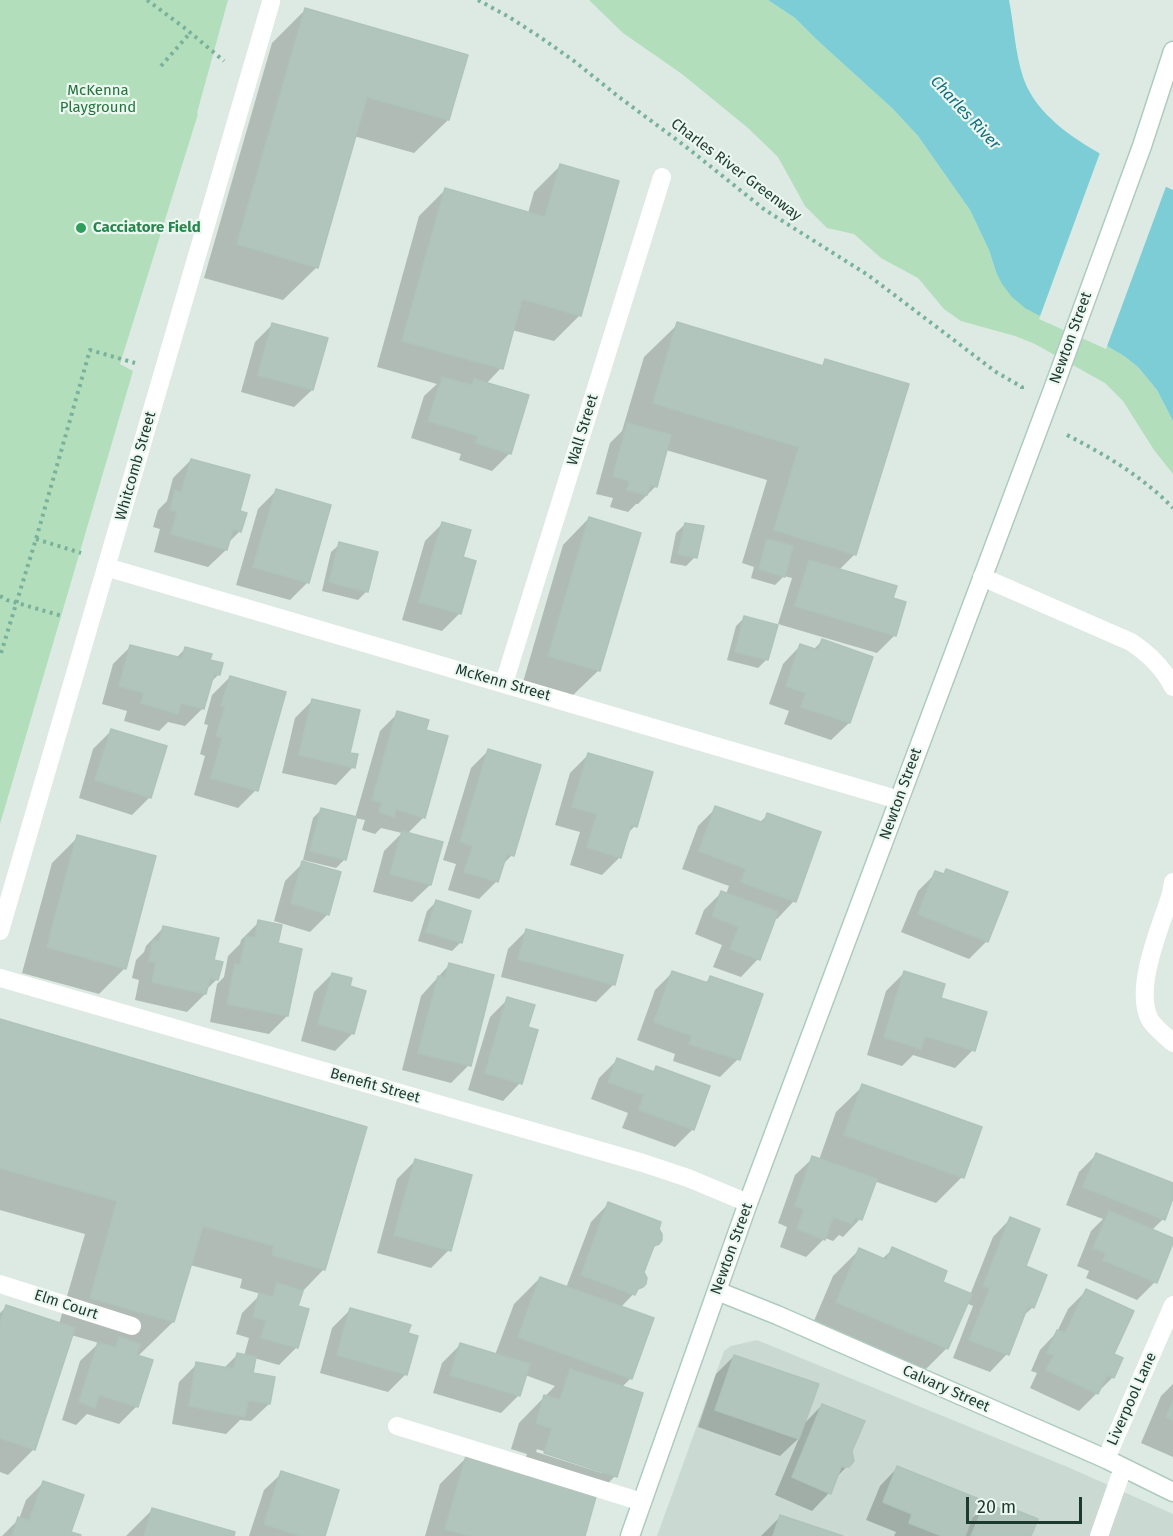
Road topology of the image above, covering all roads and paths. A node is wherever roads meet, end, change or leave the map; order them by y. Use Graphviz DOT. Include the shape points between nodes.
graph roads {
  1 [pos="147,0"];
  2 [pos="478,0"];
  3 [pos="271,2"];
  4 [pos="190,33"];
  5 [pos="1173,51"];
  6 [pos="161,66"];
  7 [pos="248,82"];
  8 [pos="662,177"];
  9 [pos="163,371"];
  10 [pos="1019,397"];
  11 [pos="1065,441"];
  12 [pos="1173,508"];
  13 [pos="36,539"];
  14 [pos="83,554"];
  15 [pos="106,567"];
  16 [pos="982,578"];
  17 [pos="0,596"];
  18 [pos="16,603"];
  19 [pos="67,609"];
  20 [pos="1,653"];
  21 [pos="504,683"];
  22 [pos="1173,687"];
  23 [pos="899,800"];
  24 [pos="1173,882"];
  25 [pos="1168,923"];
  26 [pos="0,931"];
  27 [pos="0,978"];
  28 [pos="1173,1043"];
  29 [pos="748,1203"];
  30 [pos="0,1284"];
  31 [pos="717,1291"];
  32 [pos="1173,1305"];
  33 [pos="132,1326"];
  34 [pos="397,1426"];
  35 [pos="1106,1459"];
  36 [pos="1123,1468"];
  37 [pos="1173,1492"];
  38 [pos="642,1502"];
  39 [pos="630,1536"];
  40 [pos="1099,1536"];
  1 -- 4 [label="path"];
  2 -- 10 [label="path, Charles River Greenway" via="557,49 765,210 868,275 996,372 1023,387"];
  3 -- 7 [label="street, Whitcomb Street"];
  4 -- 6 [label="path"];
  4 -- 7 [label="path"];
  5 -- 16 [label="street, Newton Street" via="1142,146"];
  7 -- 9 [label="street, Whitcomb Street"];
  8 -- 21 [label="street, Wall Street"];
  9 -- 13 [label="path" via="90,350"];
  9 -- 15 [label="street, Whitcomb Street"];
  11 -- 12 [label="path" via="1068,435 1115,461"];
  13 -- 14 [label="path"];
  13 -- 18 [label="path"];
  15 -- 21 [label="street, McKenn Street"];
  15 -- 26 [label="street, Whitcomb Street"];
  16 -- 22 [label="street" via="1131,642 1159,665"];
  16 -- 23 [label="street, Newton Street"];
  17 -- 18 [label="path"];
  18 -- 19 [label="path" via="64,617"];
  18 -- 20 [label="path"];
  21 -- 23 [label="street, McKenn Street"];
  23 -- 29 [label="street, Newton Street"];
  24 -- 25 [label="street"];
  25 -- 28 [label="street" via="1147,966 1144,1000 1150,1020"];
  27 -- 29 [label="street, Benefit Street" via="653,1166"];
  29 -- 31 [label="street, Newton Street"];
  30 -- 33 [label="street, Elm Court"];
  31 -- 35 [label="street, Calvary Street"];
  31 -- 38 [label="street, Newton Street"];
  32 -- 35 [label="street, Liverpool Lane"];
  34 -- 38 [label="street"];
  35 -- 36 [label="street, Calvary Street"];
  36 -- 37 [label="street, Calvary Street"];
  36 -- 40 [label="street"];
  38 -- 39 [label="street, Newton Street"];
}
